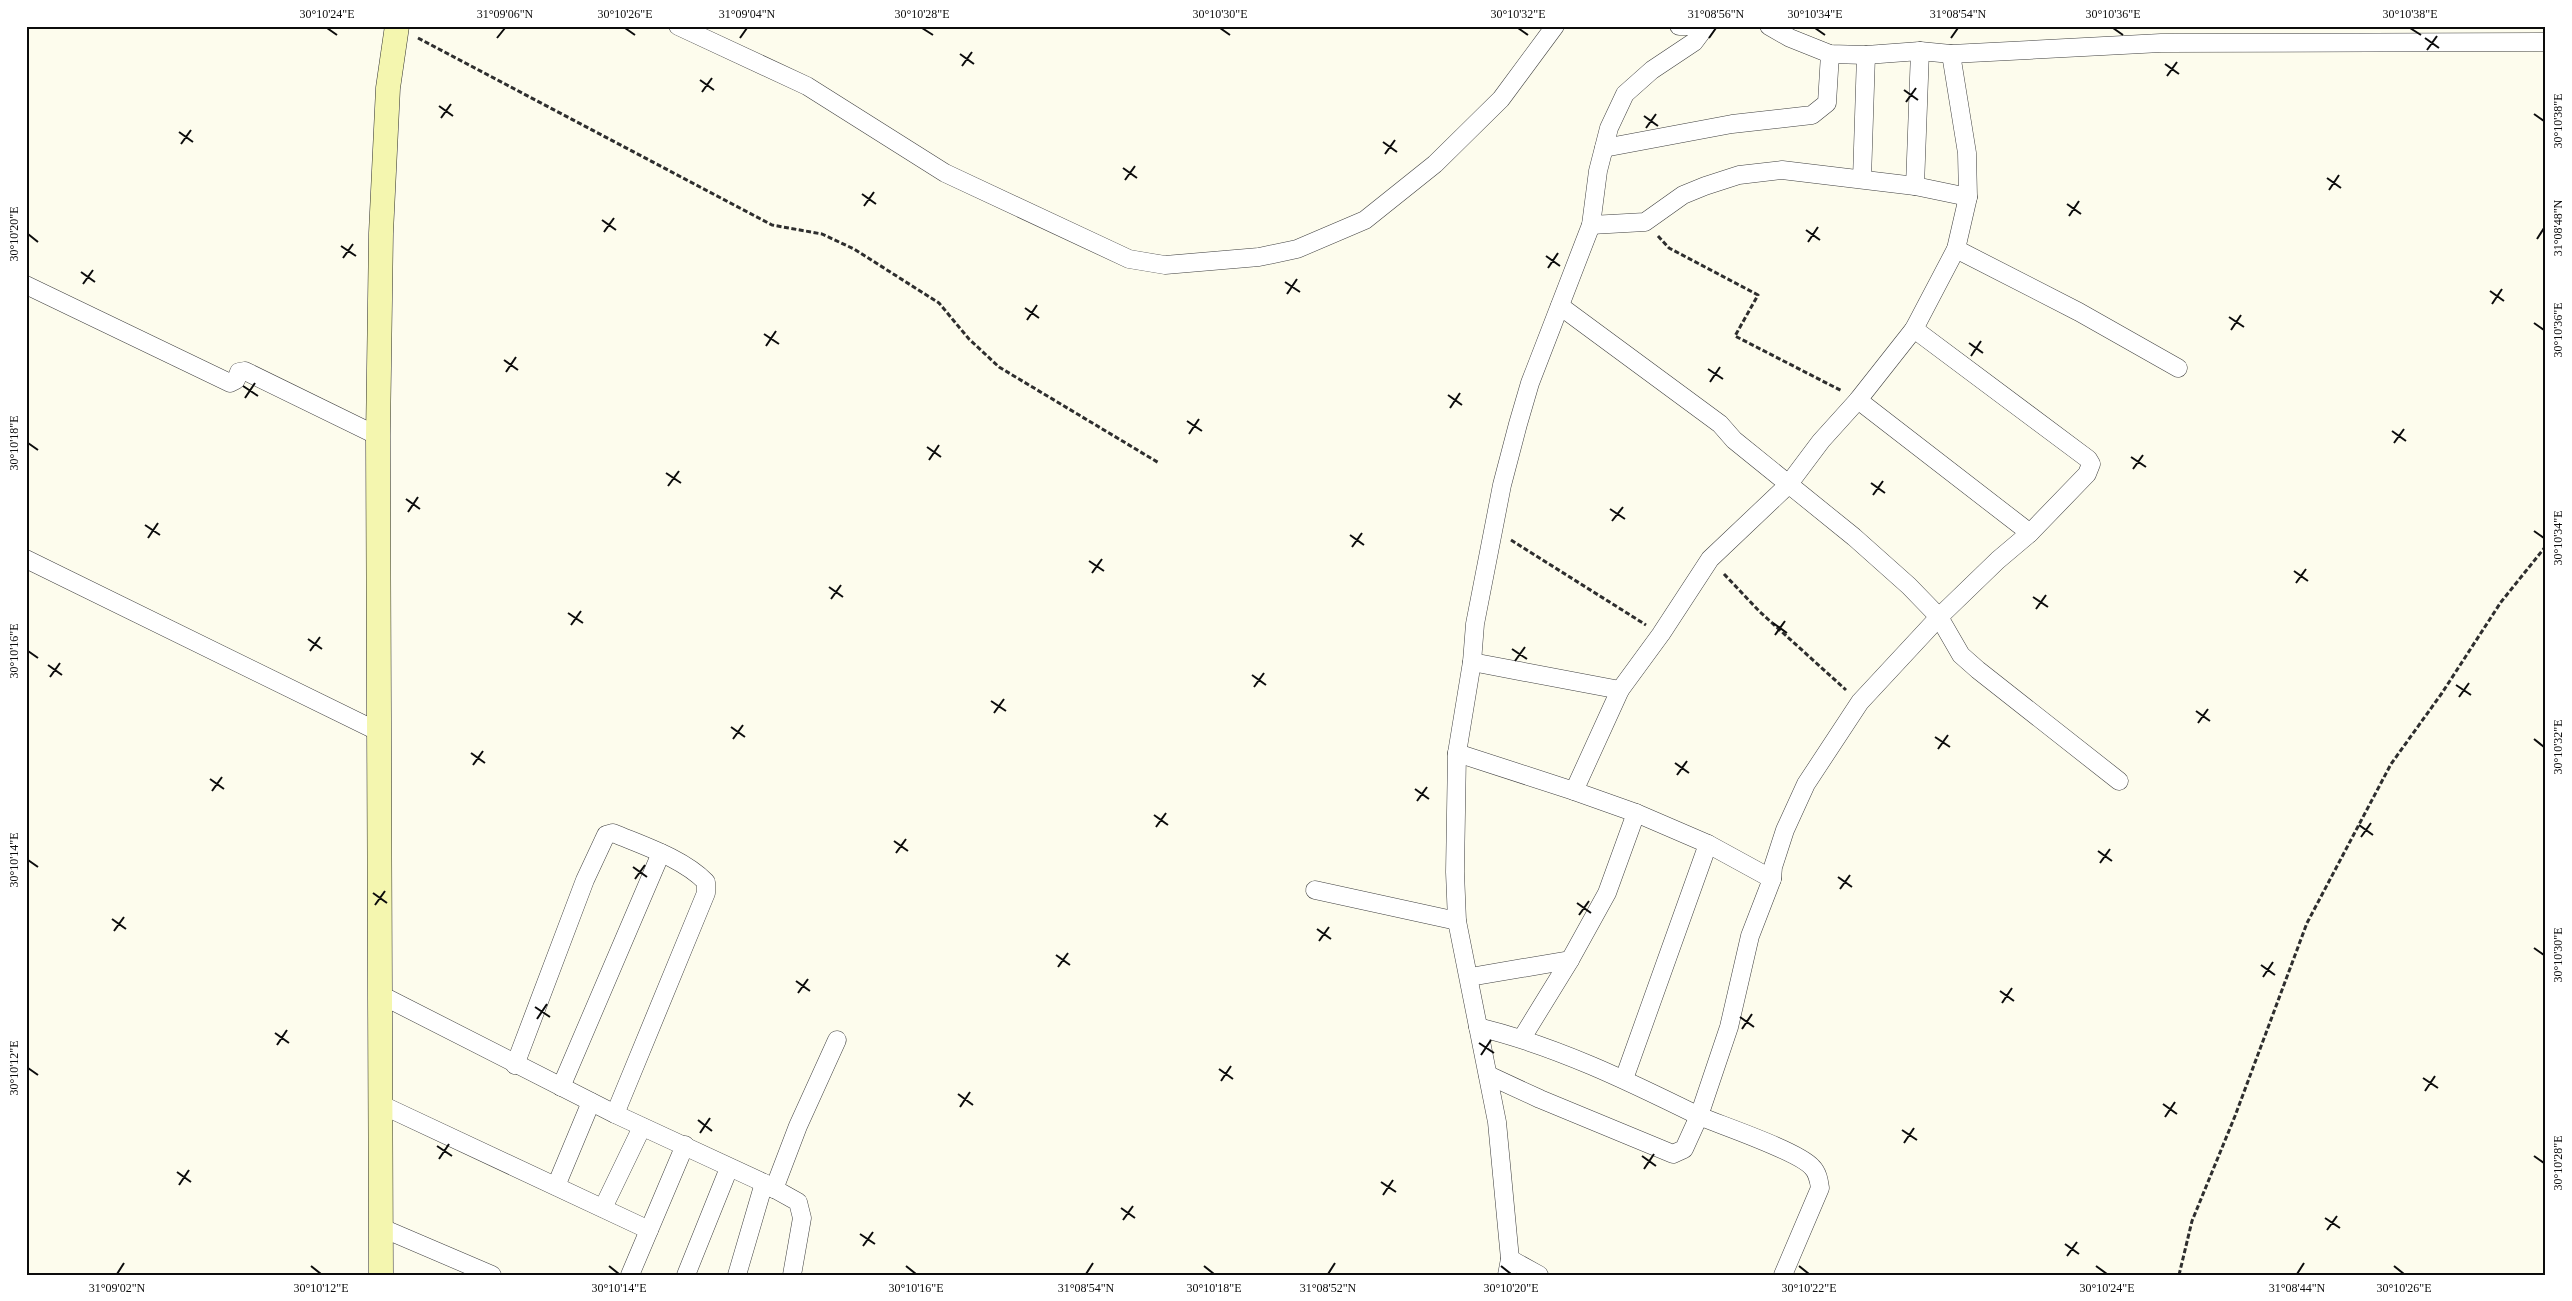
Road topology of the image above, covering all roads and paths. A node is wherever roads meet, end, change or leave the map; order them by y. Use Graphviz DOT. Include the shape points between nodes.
graph roads {
  1 [pos="678,26"];
  2 [pos="1555,26"];
  3 [pos="1679,26"];
  4 [pos="1692,26"];
  5 [pos="1706,26"];
  6 [pos="1770,26"];
  7 [pos="397,27"];
  8 [pos="2546,42"];
  9 [pos="1920,51"];
  10 [pos="1830,54"];
  11 [pos="1952,54"];
  12 [pos="1866,55"];
  13 [pos="1604,148"];
  14 [pos="1862,179"];
  15 [pos="1915,186"];
  16 [pos="1968,197"];
  17 [pos="1646,222"];
  18 [pos="1591,225"];
  19 [pos="1956,249"];
  20 [pos="26,284"];
  21 [pos="1560,306"];
  22 [pos="1914,329"];
  23 [pos="2178,368"];
  24 [pos="1858,400"];
  25 [pos="378,436"];
  26 [pos="1159,463"];
  27 [pos="1788,485"];
  28 [pos="1494,529"];
  29 [pos="2030,533"];
  30 [pos="2546,546"];
  31 [pos="26,559"];
  32 [pos="1710,559"];
  33 [pos="1938,616"];
  34 [pos="1661,634"];
  35 [pos="1472,662"];
  36 [pos="1620,690"];
  37 [pos="1860,702"];
  38 [pos="378,731"];
  39 [pos="1457,753"];
  40 [pos="2119,781"];
  41 [pos="1574,791"];
  42 [pos="1636,813"];
  43 [pos="1708,844"];
  44 [pos="661,853"];
  45 [pos="1772,879"];
  46 [pos="1315,890"];
  47 [pos="1457,921"];
  48 [pos="1570,960"];
  49 [pos="1470,977"];
  50 [pos="379,994"];
  51 [pos="1478,1027"];
  52 [pos="1522,1038"];
  53 [pos="837,1040"];
  54 [pos="515,1064"];
  55 [pos="1488,1075"];
  56 [pos="1624,1079"];
  57 [pos="561,1087"];
  58 [pos="590,1102"];
  59 [pos="382,1105"];
  60 [pos="615,1114"];
  61 [pos="1699,1116"];
  62 [pos="642,1127"];
  63 [pos="685,1145"];
  64 [pos="729,1168"];
  65 [pos="556,1186"];
  66 [pos="769,1186"];
  67 [pos="603,1208"];
  68 [pos="382,1228"];
  69 [pos="649,1230"];
  70 [pos="1509,1267"];
  71 [pos="381,1275"];
  72 [pos="492,1275"];
  73 [pos="630,1275"];
  74 [pos="686,1275"];
  75 [pos="738,1275"];
  76 [pos="792,1275"];
  77 [pos="1539,1275"];
  78 [pos="1783,1275"];
  79 [pos="2179,1275"];
  1 -- 2 [label="street" via="807,86 945,173 1129,259 1165,265 1259,257 1296,249 1365,220 1435,164 1501,99"];
  3 -- 4 [label="street"];
  5 -- 13 [label="street" via="1694,42 1652,70 1625,94 1609,128"];
  6 -- 10 [label="street"];
  7 -- 25 [label="main road" via="388,88 380,233"];
  7 -- 26 [label="path" via="772,225 822,234 854,249 939,303 969,339 999,367"];
  8 -- 11 [label="street" via="2161,43"];
  9 -- 11 [label="street"];
  9 -- 12 [label="street"];
  9 -- 15 [label="street"];
  10 -- 12 [label="street"];
  10 -- 13 [label="street" via="1827,103 1812,115 1732,124"];
  11 -- 16 [label="street" via="1967,152"];
  12 -- 14 [label="street"];
  13 -- 18 [label="street"];
  14 -- 15 [label="street"];
  14 -- 17 [label="street" via="1782,170 1739,175 1683,195"];
  15 -- 16 [label="street"];
  16 -- 19 [label="street"];
  17 -- 18 [label="street"];
  17 -- 24 [label="path" via="1669,248 1758,295 1735,336"];
  18 -- 21 [label="street"];
  19 -- 22 [label="street"];
  19 -- 23 [label="street" via="2079,312"];
  20 -- 25 [label="street" via="230,383 236,380 239,372 245,371"];
  21 -- 27 [label="street" via="1720,424 1734,440"];
  21 -- 28 [label="street" via="1530,383 1502,485"];
  22 -- 24 [label="street"];
  22 -- 29 [label="street" via="2090,462 2087,474"];
  24 -- 27 [label="street"];
  24 -- 29 [label="street"];
  25 -- 38 [label="main road"];
  27 -- 32 [label="street"];
  27 -- 33 [label="street" via="1854,537"];
  28 -- 34 [label="path"];
  28 -- 35 [label="street" via="1475,624"];
  29 -- 33 [label="street"];
  30 -- 79 [label="path" via="2501,602 2391,764 2307,923 2192,1221"];
  31 -- 38 [label="street"];
  32 -- 34 [label="street"];
  32 -- 37 [label="path" via="1760,612"];
  33 -- 37 [label="street"];
  33 -- 40 [label="street" via="1962,655 1972,665"];
  34 -- 36 [label="street"];
  35 -- 36 [label="street"];
  35 -- 39 [label="street"];
  36 -- 41 [label="street"];
  37 -- 45 [label="street" via="1806,784 1785,830"];
  38 -- 50 [label="main road"];
  39 -- 41 [label="street"];
  39 -- 47 [label="street"];
  41 -- 42 [label="street"];
  42 -- 43 [label="street"];
  42 -- 48 [label="street" via="1607,893"];
  43 -- 45 [label="street"];
  43 -- 56 [label="street"];
  44 -- 54 [label="street" via="613,832 606,835 585,880"];
  44 -- 57 [label="street"];
  44 -- 60 [label="street" via="698,874 706,882 706,893"];
  45 -- 61 [label="street" via="1750,936 1728,1027"];
  46 -- 47 [label="street"];
  47 -- 49 [label="street"];
  48 -- 49 [label="street"];
  48 -- 52 [label="street"];
  49 -- 51 [label="street"];
  50 -- 54 [label="street"];
  50 -- 59 [label="main road"];
  51 -- 52 [label="street"];
  51 -- 55 [label="street"];
  52 -- 56 [label="street"];
  53 -- 66 [label="street"];
  54 -- 57 [label="street"];
  55 -- 61 [label="street" via="1673,1154 1684,1149"];
  55 -- 70 [label="street" via="1497,1122"];
  56 -- 61 [label="street"];
  57 -- 58 [label="street"];
  58 -- 60 [label="street"];
  58 -- 65 [label="street"];
  59 -- 65 [label="street"];
  59 -- 68 [label="main road"];
  60 -- 62 [label="street"];
  61 -- 78 [label="street" via="1797,1156 1812,1167 1819,1178 1820,1188"];
  62 -- 63 [label="street"];
  62 -- 67 [label="street"];
  63 -- 64 [label="street"];
  63 -- 69 [label="street"];
  64 -- 66 [label="street"];
  64 -- 74 [label="street"];
  65 -- 67 [label="street"];
  66 -- 75 [label="street"];
  66 -- 76 [label="street" via="798,1202 802,1209"];
  67 -- 69 [label="street"];
  68 -- 71 [label="main road"];
  68 -- 72 [label="street"];
  69 -- 73 [label="street"];
  70 -- 77 [label="street"];
}
